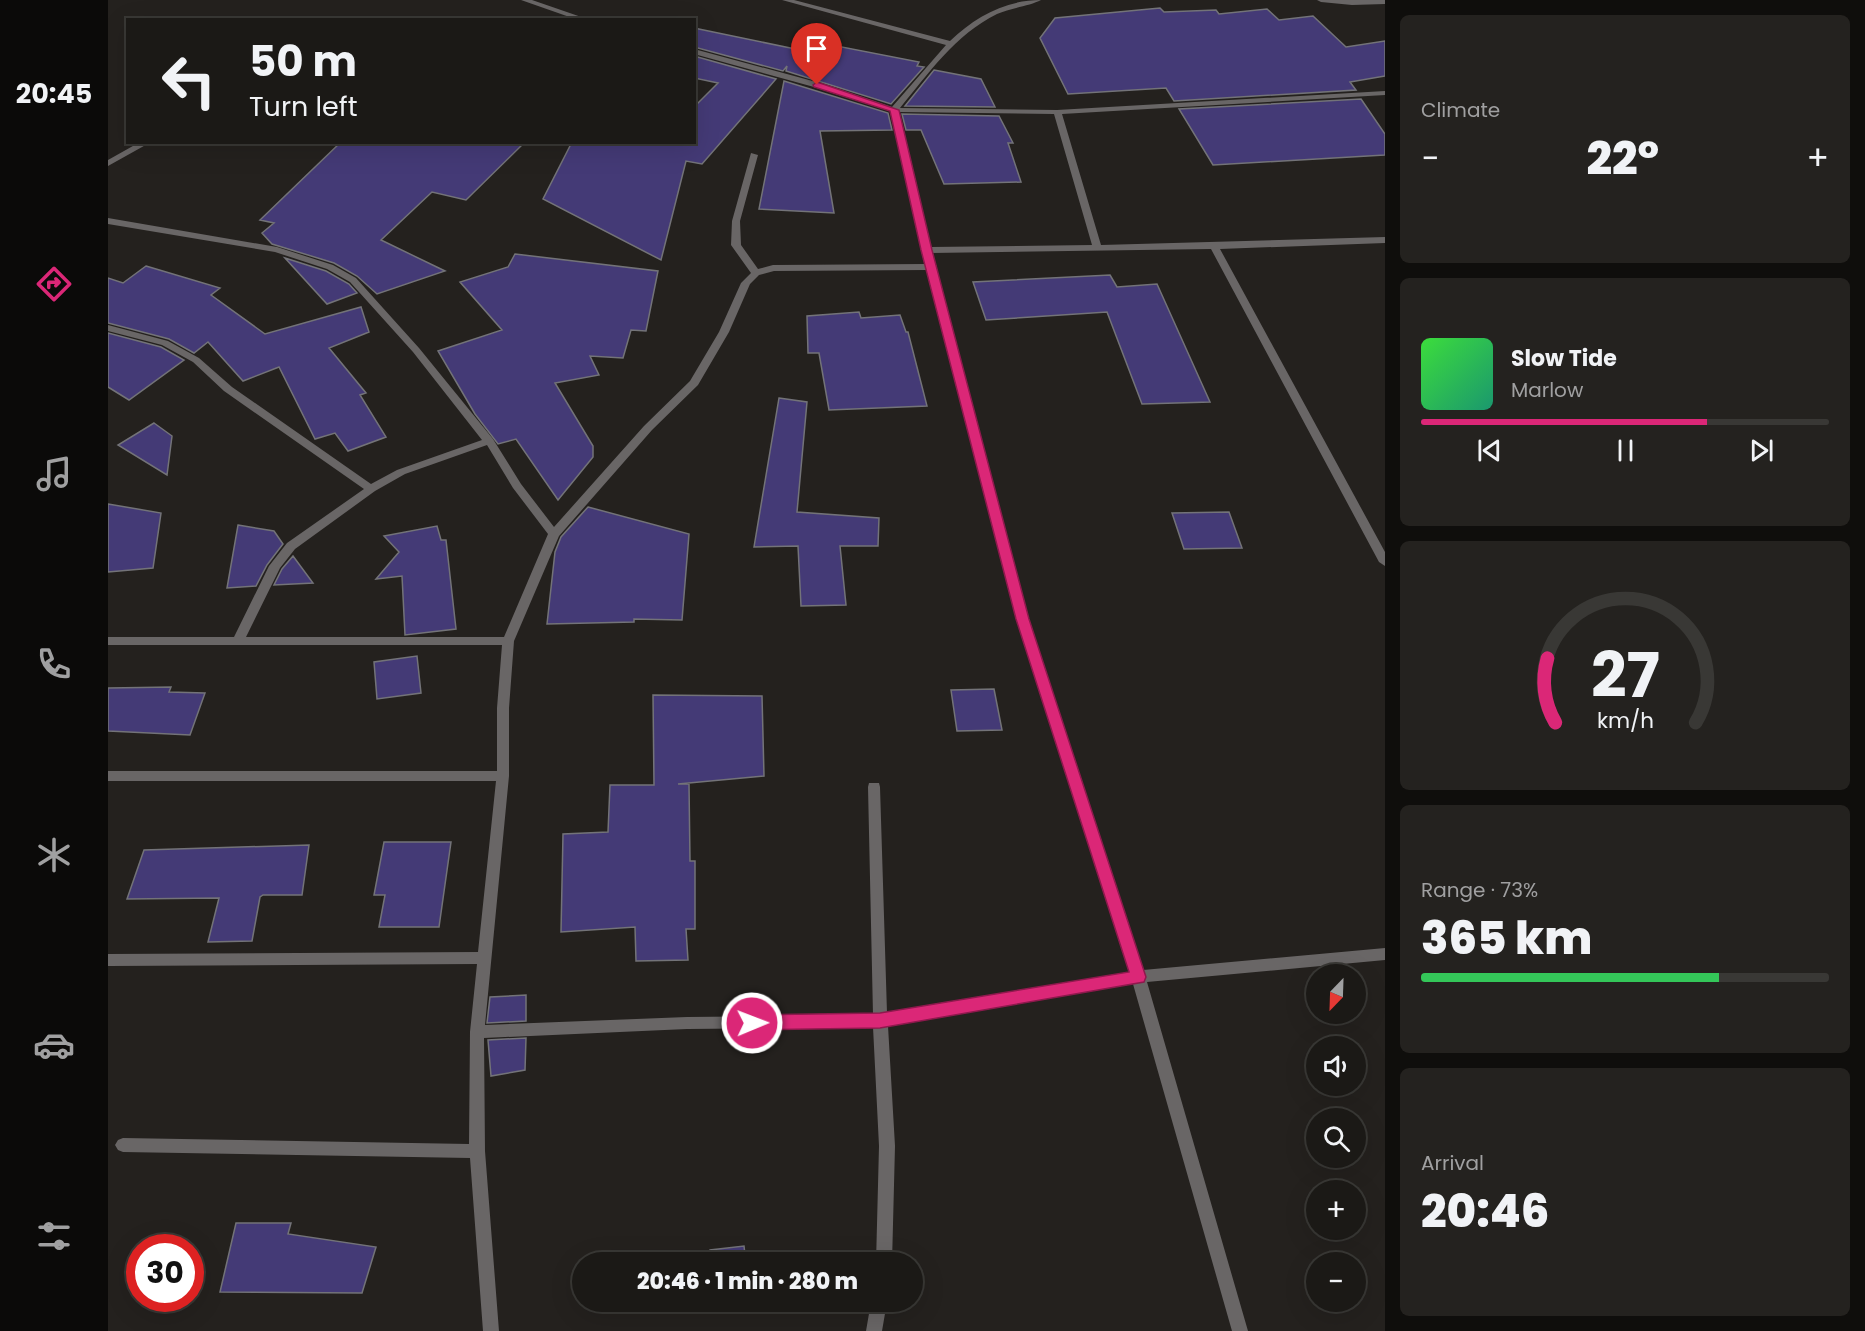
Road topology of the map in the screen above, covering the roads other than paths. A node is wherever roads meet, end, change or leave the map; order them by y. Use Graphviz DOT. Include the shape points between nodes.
graph roads {
  1 [pos="525,0"];
  2 [pos="791,0"];
  3 [pos="1037,0"];
  4 [pos="1321,0"];
  5 [pos="1385,2"];
  6 [pos="581,18"];
  7 [pos="951,44"];
  8 [pos="696,52"];
  9 [pos="1385,93"];
  10 [pos="894,110"];
  11 [pos="1057,112"];
  12 [pos="143,144"];
  13 [pos="754,155"];
  14 [pos="108,163"];
  15 [pos="108,222"];
  16 [pos="1385,240"];
  17 [pos="1214,246"];
  18 [pos="1097,248"];
  19 [pos="926,250"];
  20 [pos="932,267"];
  21 [pos="756,273"];
  22 [pos="108,328"];
  23 [pos="489,441"];
  24 [pos="371,489"];
  25 [pos="554,534"];
  26 [pos="1385,562"];
  27 [pos="108,640"];
  28 [pos="508,641"];
  29 [pos="237,642"];
  30 [pos="108,776"];
  31 [pos="503,776"];
  32 [pos="874,787"];
  33 [pos="1385,954"];
  34 [pos="483,958"];
  35 [pos="108,960"];
  36 [pos="1138,977"];
  37 [pos="880,1021"];
  38 [pos="477,1032"];
  39 [pos="123,1145"];
  40 [pos="477,1150"];
  41 [pos="884,1252"];
  42 [pos="877,1312"];
  43 [pos="491,1331"];
  44 [pos="874,1331"];
  45 [pos="1240,1331"];
  1 -- 6 [label="street"];
  2 -- 7 [label="street"];
  3 -- 7 [label="street" via="1013,5 979,20"];
  4 -- 5 [label="street"];
  7 -- 10 [label="street"];
  8 -- 10 [label="street"];
  9 -- 11 [label="street"];
  10 -- 11 [label="street"];
  10 -- 19 [label="street"];
  11 -- 18 [label="street"];
  12 -- 14 [label="street"];
  13 -- 21 [label="street" via="736,221 736,245"];
  15 -- 23 [label="street" via="277,250 330,267 353,280"];
  16 -- 17 [label="street"];
  17 -- 18 [label="street"];
  17 -- 26 [label="street"];
  18 -- 19 [label="street"];
  19 -- 20 [label="street"];
  20 -- 21 [label="street" via="773,268"];
  20 -- 36 [label="street" via="1023,619"];
  21 -- 25 [label="street" via="746,283 724,332 694,383 648,428"];
  22 -- 24 [label="street" via="165,343 196,360 228,389"];
  23 -- 24 [label="street" via="401,472"];
  23 -- 25 [label="street"];
  24 -- 29 [label="street" via="291,546 275,566"];
  25 -- 28 [label="street"];
  27 -- 29 [label="street"];
  28 -- 29 [label="street"];
  28 -- 31 [label="street" via="502,708"];
  30 -- 31 [label="street"];
  31 -- 34 [label="street"];
  32 -- 37 [label="street"];
  33 -- 36 [label="street"];
  34 -- 35 [label="street"];
  34 -- 38 [label="street"];
  36 -- 37 [label="street"];
  36 -- 45 [label="street"];
  37 -- 38 [label="street" via="687,1023"];
  37 -- 41 [label="street" via="887,1146"];
  38 -- 40 [label="street"];
  39 -- 40 [label="street"];
  40 -- 43 [label="street"];
  42 -- 44 [label="street"];
}
